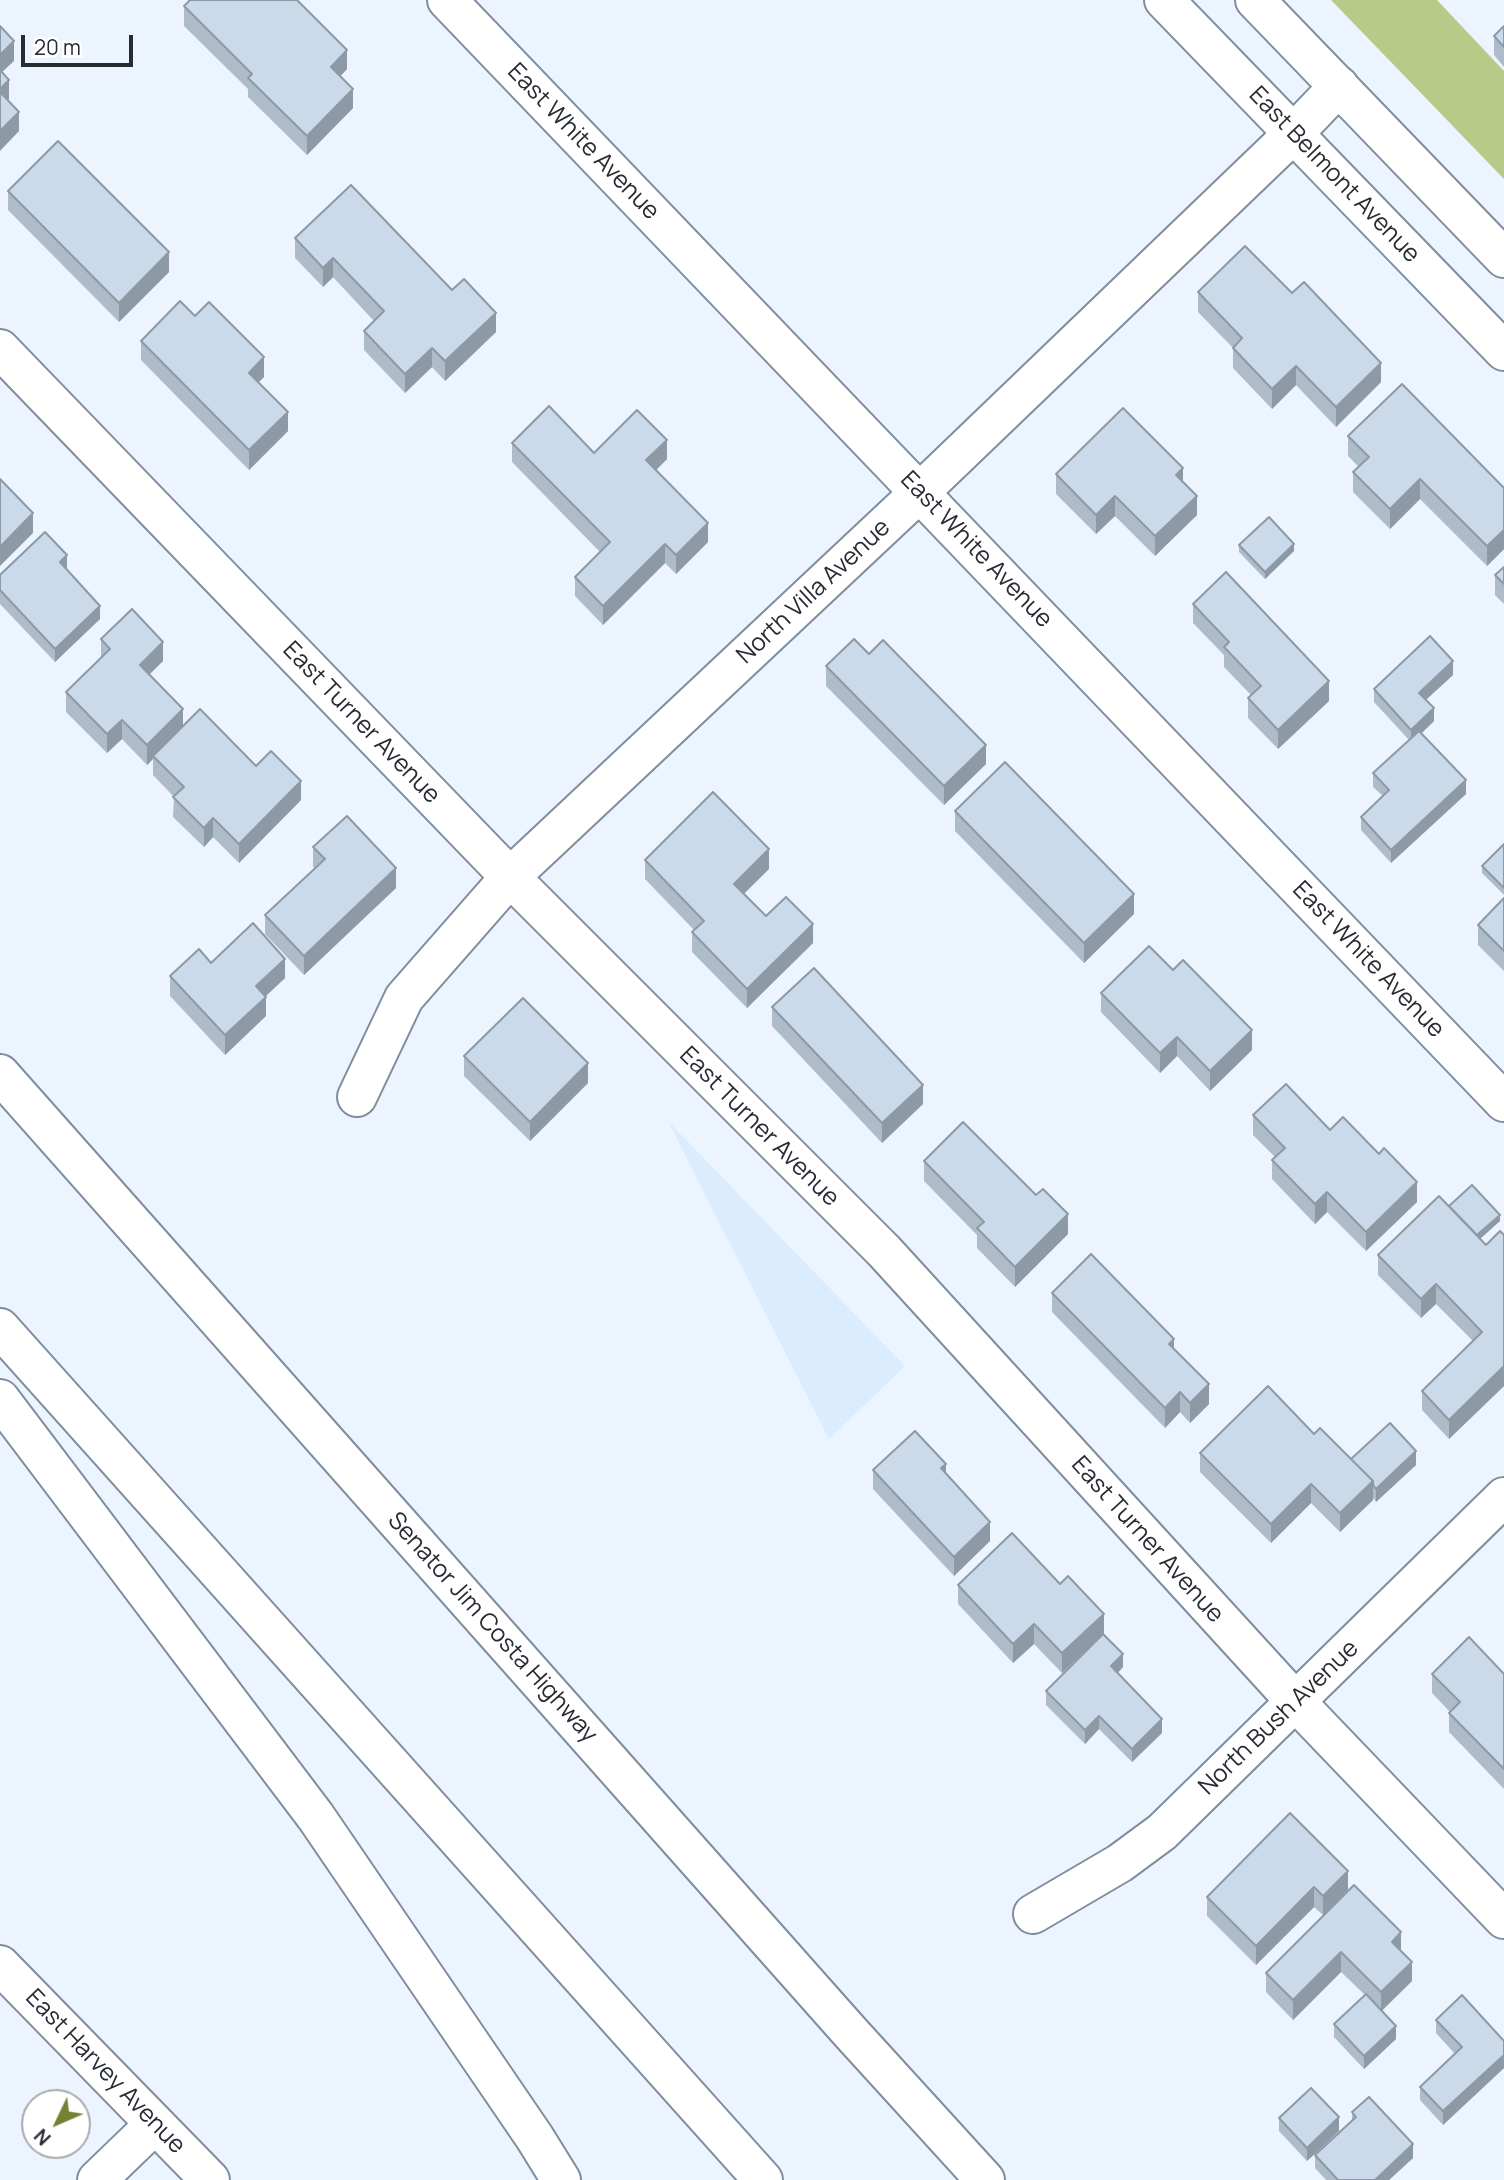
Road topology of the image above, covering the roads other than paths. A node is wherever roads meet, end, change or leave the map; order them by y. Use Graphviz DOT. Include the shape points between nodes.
graph roads {
  1 [pos="447,0"];
  2 [pos="1164,0"];
  3 [pos="1255,0"];
  4 [pos="1339,86"];
  5 [pos="1294,132"];
  6 [pos="1504,258"];
  7 [pos="0,349"];
  8 [pos="1504,351"];
  9 [pos="920,492"];
  10 [pos="510,877"];
  11 [pos="0,1074"];
  12 [pos="357,1097"];
  13 [pos="1504,1102"];
  14 [pos="0,1328"];
  15 [pos="0,1399"];
  16 [pos="1504,1497"];
  17 [pos="1296,1702"];
  18 [pos="1034,1914"];
  19 [pos="1504,1919"];
  20 [pos="0,1965"];
  21 [pos="851,2033"];
  22 [pos="155,2124"];
  23 [pos="97,2180"];
  24 [pos="210,2180"];
  25 [pos="561,2180"];
  26 [pos="763,2180"];
  27 [pos="985,2180"];
  28 [pos="996,2180"];
  1 -- 9 [label="main road, East White Avenue"];
  2 -- 5 [label="main road, East Belmont Avenue"];
  3 -- 4 [label="main road"];
  4 -- 5 [label="main road, North Villa Avenue"];
  4 -- 6 [label="main road"];
  5 -- 8 [label="main road, East Belmont Avenue"];
  5 -- 9 [label="main road, North Villa Avenue"];
  7 -- 10 [label="main road, East Turner Avenue"];
  9 -- 10 [label="main road, North Villa Avenue"];
  9 -- 13 [label="main road, East White Avenue"];
  10 -- 12 [label="main road, North Villa Avenue" via="404,998"];
  10 -- 17 [label="main road, East Turner Avenue" via="884,1251"];
  11 -- 21 [label="main road, Senator Jim Costa Highway"];
  14 -- 26 [label="main road"];
  15 -- 25 [label="main road" via="316,1817"];
  16 -- 17 [label="main road, North Bush Avenue"];
  17 -- 18 [label="main road, North Bush Avenue" via="1161,1832 1120,1863"];
  17 -- 19 [label="main road, East Turner Avenue"];
  20 -- 22 [label="main road, East Harvey Avenue"];
  21 -- 27 [label="main road, Senator Jim Costa Highway"];
  21 -- 28 [label="main road"];
  22 -- 23 [label="main road"];
  22 -- 24 [label="main road, East Harvey Avenue"];
}
